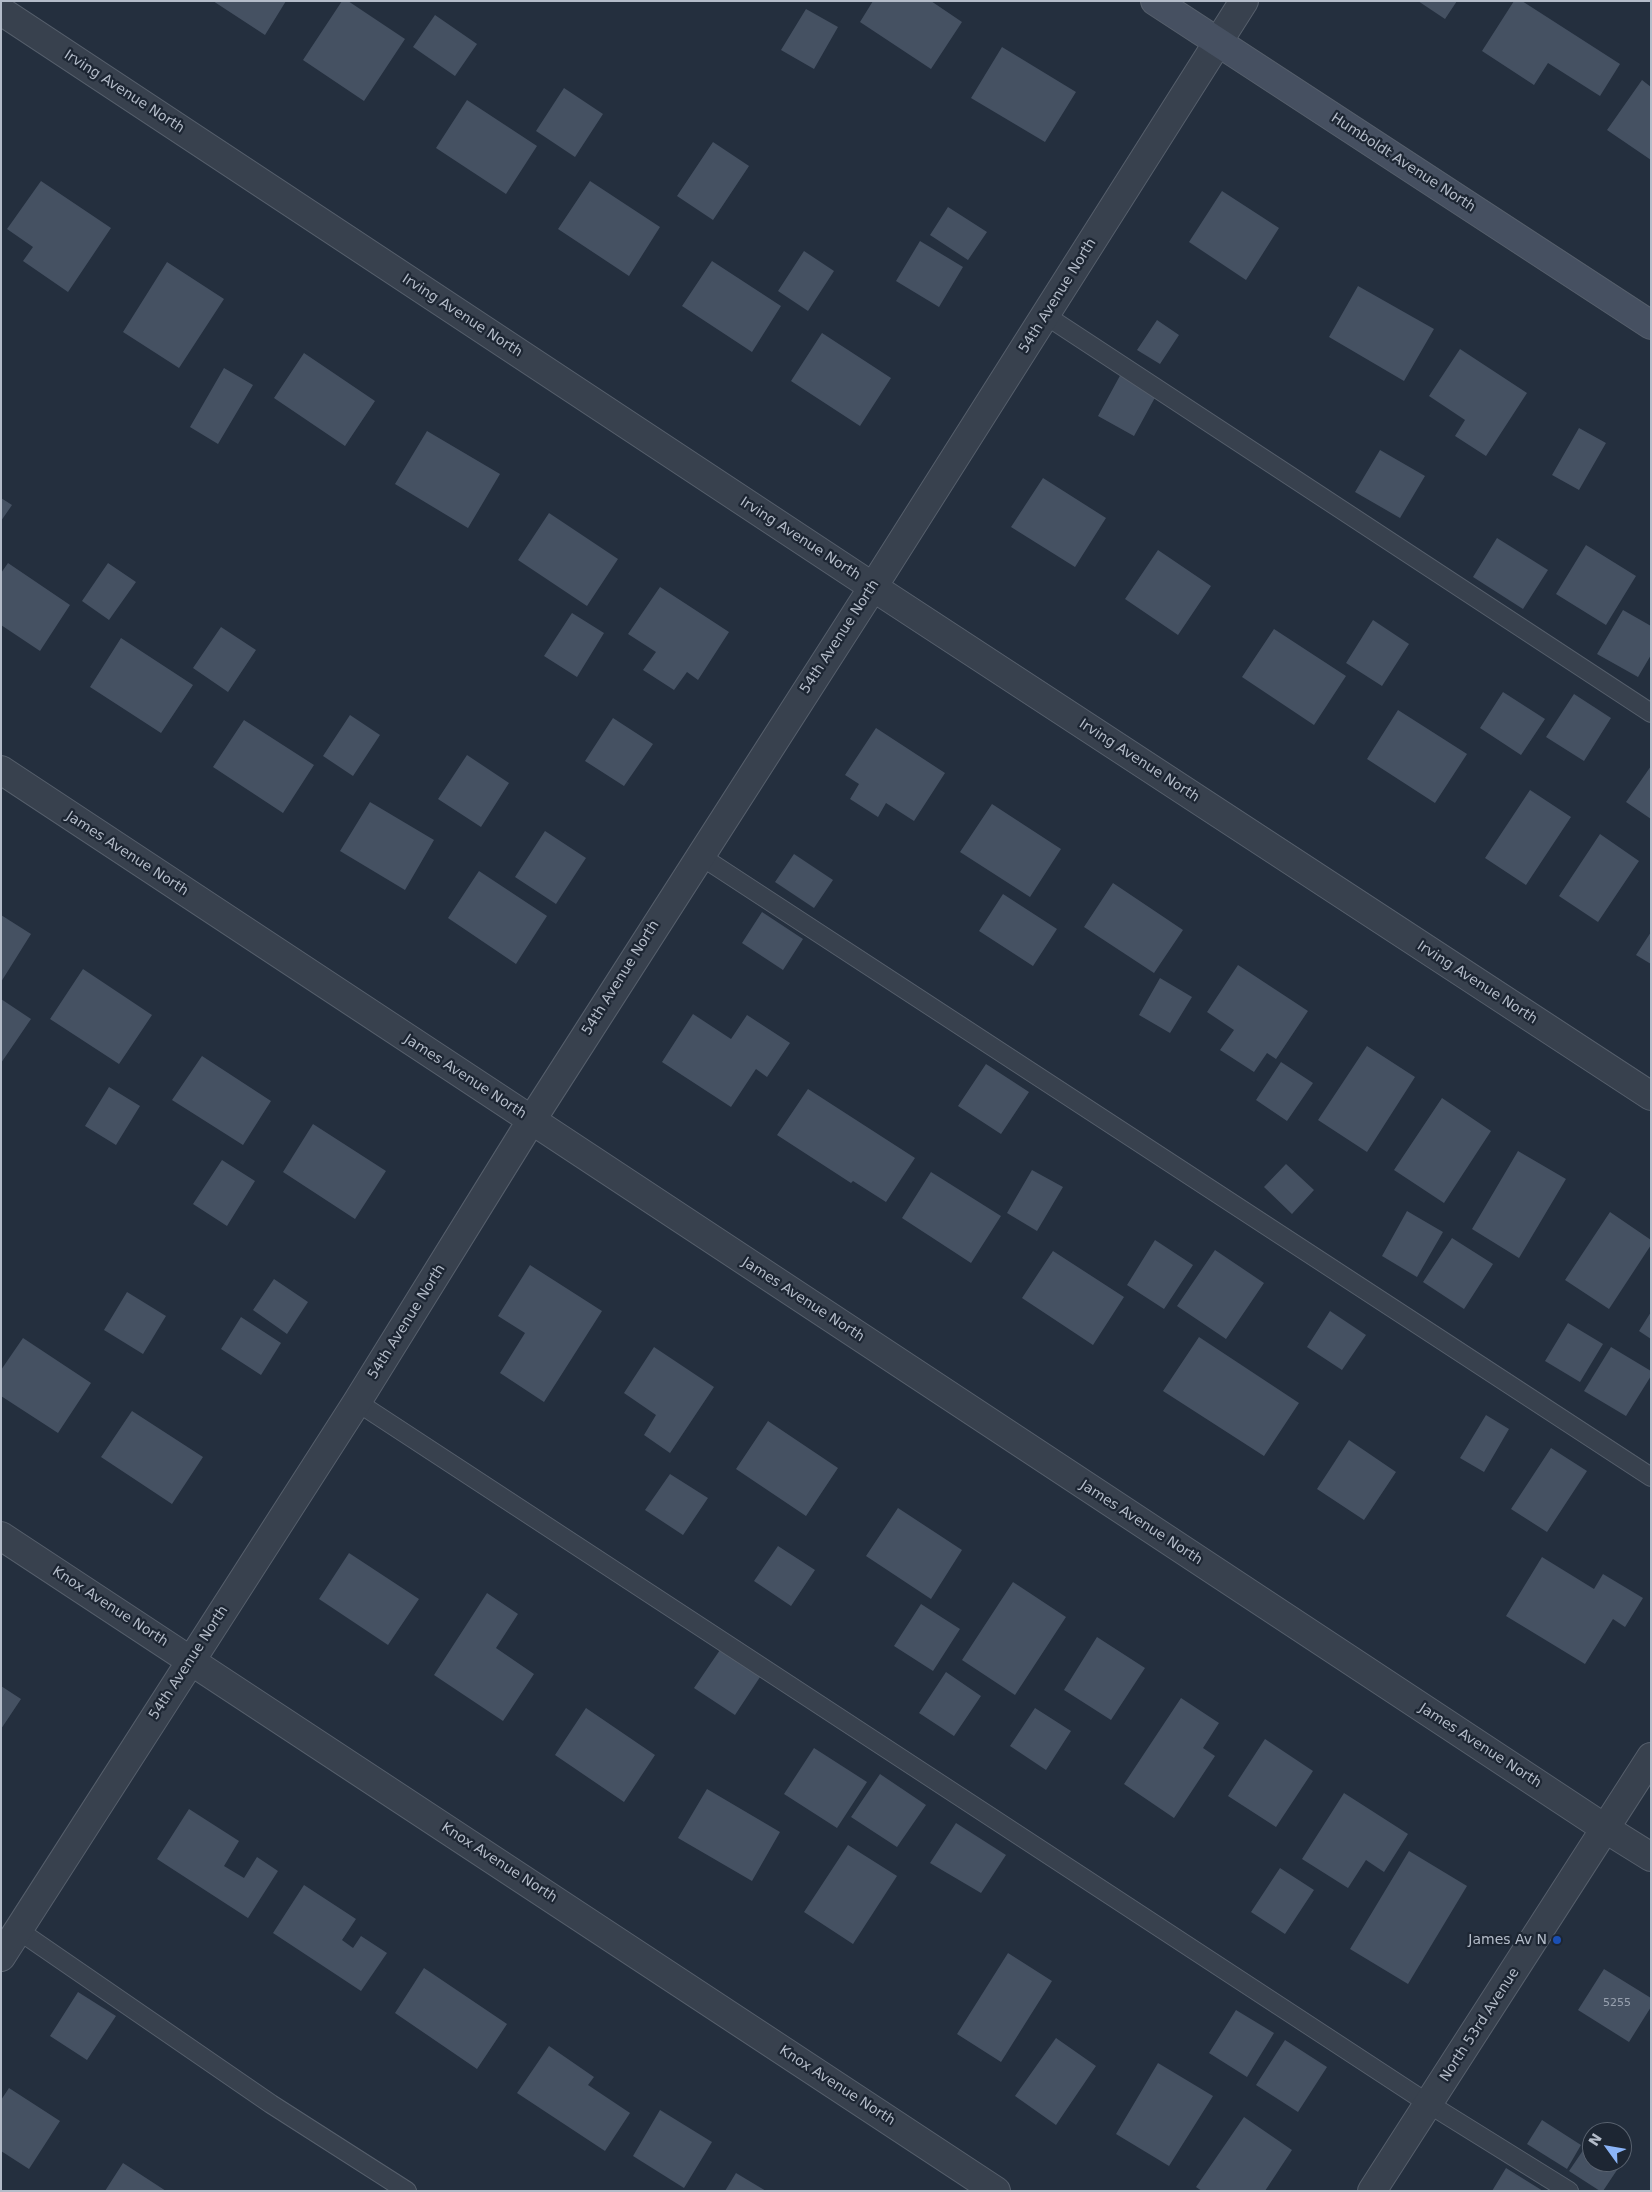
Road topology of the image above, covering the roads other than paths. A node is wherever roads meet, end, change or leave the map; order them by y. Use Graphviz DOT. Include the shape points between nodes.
graph roads {
  1 [pos="1155,1"];
  2 [pos="1244,1"];
  3 [pos="1,11"];
  4 [pos="1218,43"];
  5 [pos="1045,315"];
  6 [pos="1651,325"];
  7 [pos="873,587"];
  8 [pos="1651,713"];
  9 [pos="1,770"];
  10 [pos="700,855"];
  11 [pos="1651,1096"];
  12 [pos="531,1121"];
  13 [pos="357,1402"];
  14 [pos="1651,1477"];
  15 [pos="1,1536"];
  16 [pos="191,1660"];
  17 [pos="1651,1757"];
  18 [pos="1606,1829"];
  19 [pos="1651,1857"];
  20 [pos="18,1930"];
  21 [pos="1,1957"];
  22 [pos="1429,2104"];
  23 [pos="408,2191"];
  24 [pos="996,2191"];
  25 [pos="1372,2191"];
  26 [pos="1569,2191"];
  1 -- 4 [label="street, Humboldt Avenue North"];
  2 -- 4 [label="street, 54th Avenue North"];
  3 -- 7 [label="street, Irving Avenue North"];
  4 -- 5 [label="street, 54th Avenue North"];
  4 -- 6 [label="street, Humboldt Avenue North"];
  5 -- 7 [label="street, 54th Avenue North"];
  5 -- 8 [label="lane"];
  7 -- 10 [label="street, 54th Avenue North"];
  7 -- 11 [label="street, Irving Avenue North"];
  9 -- 12 [label="street, James Avenue North"];
  10 -- 12 [label="street, 54th Avenue North"];
  10 -- 14 [label="lane"];
  12 -- 13 [label="street, 54th Avenue North"];
  12 -- 18 [label="street, James Avenue North"];
  13 -- 16 [label="street, 54th Avenue North"];
  13 -- 22 [label="lane"];
  15 -- 16 [label="street, Knox Avenue North"];
  16 -- 20 [label="street, 54th Avenue North"];
  16 -- 24 [label="street, Knox Avenue North"];
  17 -- 18 [label="street, North 53rd Avenue"];
  18 -- 19 [label="street, James Avenue North"];
  18 -- 22 [label="street, North 53rd Avenue"];
  20 -- 21 [label="street, 54th Avenue North"];
  20 -- 23 [label="lane" via="271,2104"];
  22 -- 25 [label="street, North 53rd Avenue"];
  22 -- 26 [label="lane"];
}
